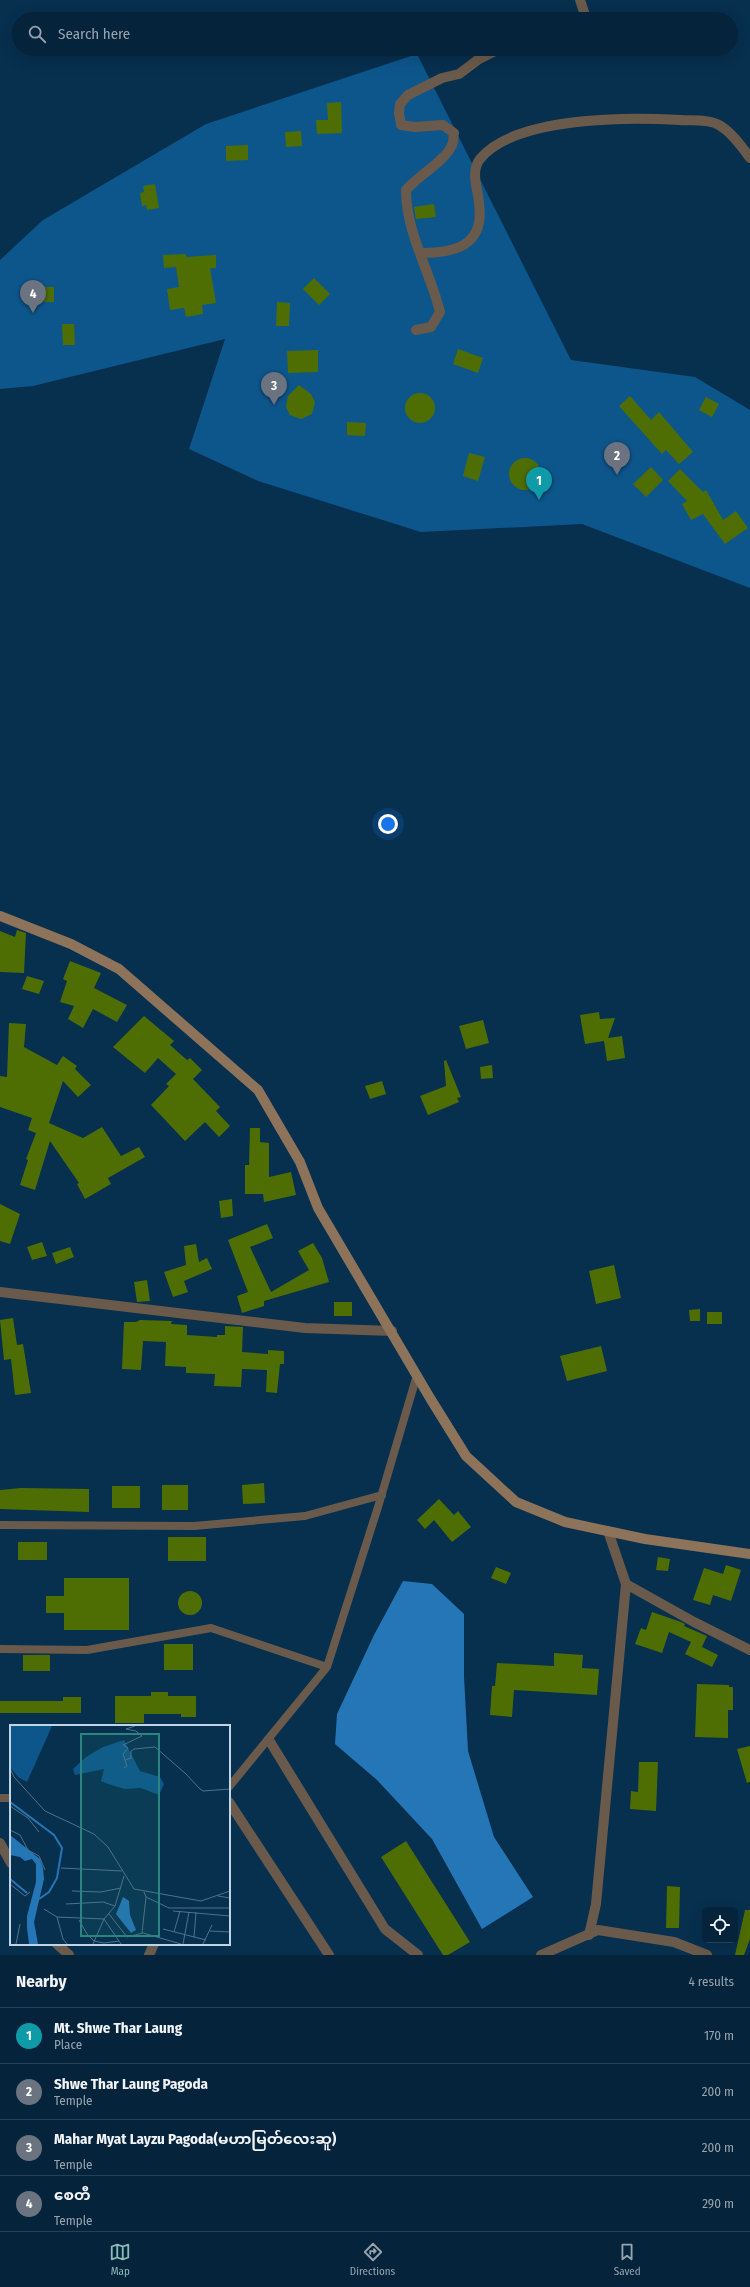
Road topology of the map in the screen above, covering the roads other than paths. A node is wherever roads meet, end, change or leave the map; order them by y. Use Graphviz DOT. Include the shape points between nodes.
graph roads {
  1 [pos="580,0"];
  2 [pos="584,12"];
  3 [pos="486,56"];
  4 [pos="750,158"];
  5 [pos="420,253"];
  6 [pos="416,330"];
  7 [pos="0,916"];
  8 [pos="0,1292"];
  9 [pos="392,1331"];
  10 [pos="417,1375"];
  11 [pos="382,1495"];
  12 [pos="0,1525"];
  13 [pos="608,1531"];
  14 [pos="750,1554"];
  15 [pos="626,1584"];
  16 [pos="0,1649"];
  17 [pos="750,1650"];
  18 [pos="327,1667"];
  19 [pos="269,1740"];
  20 [pos="230,1786"];
  21 [pos="230,1804"];
  22 [pos="0,1843"];
  23 [pos="10,1861"];
  24 [pos="589,1934"];
  25 [pos="58,1945"];
  26 [pos="154,1945"];
  27 [pos="69,1955"];
  28 [pos="149,1955"];
  29 [pos="329,1955"];
  30 [pos="418,1955"];
  31 [pos="541,1955"];
  32 [pos="707,1955"];
  1 -- 2 [label="street"];
  3 -- 5 [label="street" via="459,74 442,78 408,95 400,104 401,125 443,125 454,133 453,145 406,190 406,208"];
  4 -- 5 [label="street" via="719,124 701,121 614,118 570,123 526,133 493,148 480,160 475,173 480,220 478,231 469,242 457,250"];
  5 -- 6 [label="street" via="434,286 440,312 431,327"];
  7 -- 9 [label="main road" via="71,944 119,969 258,1090 300,1162 318,1208"];
  8 -- 9 [label="street" via="305,1328"];
  9 -- 10 [label="main road"];
  10 -- 11 [label="lane"];
  10 -- 13 [label="main road" via="466,1456 516,1502 565,1522"];
  11 -- 12 [label="lane" via="305,1516 194,1526"];
  11 -- 18 [label="lane"];
  13 -- 14 [label="main road" via="644,1539"];
  13 -- 15 [label="street"];
  15 -- 17 [label="street"];
  15 -- 24 [label="street" via="596,1904"];
  16 -- 18 [label="lane" via="87,1650 211,1628"];
  18 -- 19 [label="lane"];
  19 -- 20 [label="lane"];
  19 -- 30 [label="street" via="386,1929"];
  21 -- 29 [label="street"];
  22 -- 23 [label="street"];
  24 -- 31 [label="street"];
  24 -- 32 [label="street" via="598,1930 674,1942"];
  25 -- 27 [label="street"];
  26 -- 28 [label="street"];
}
